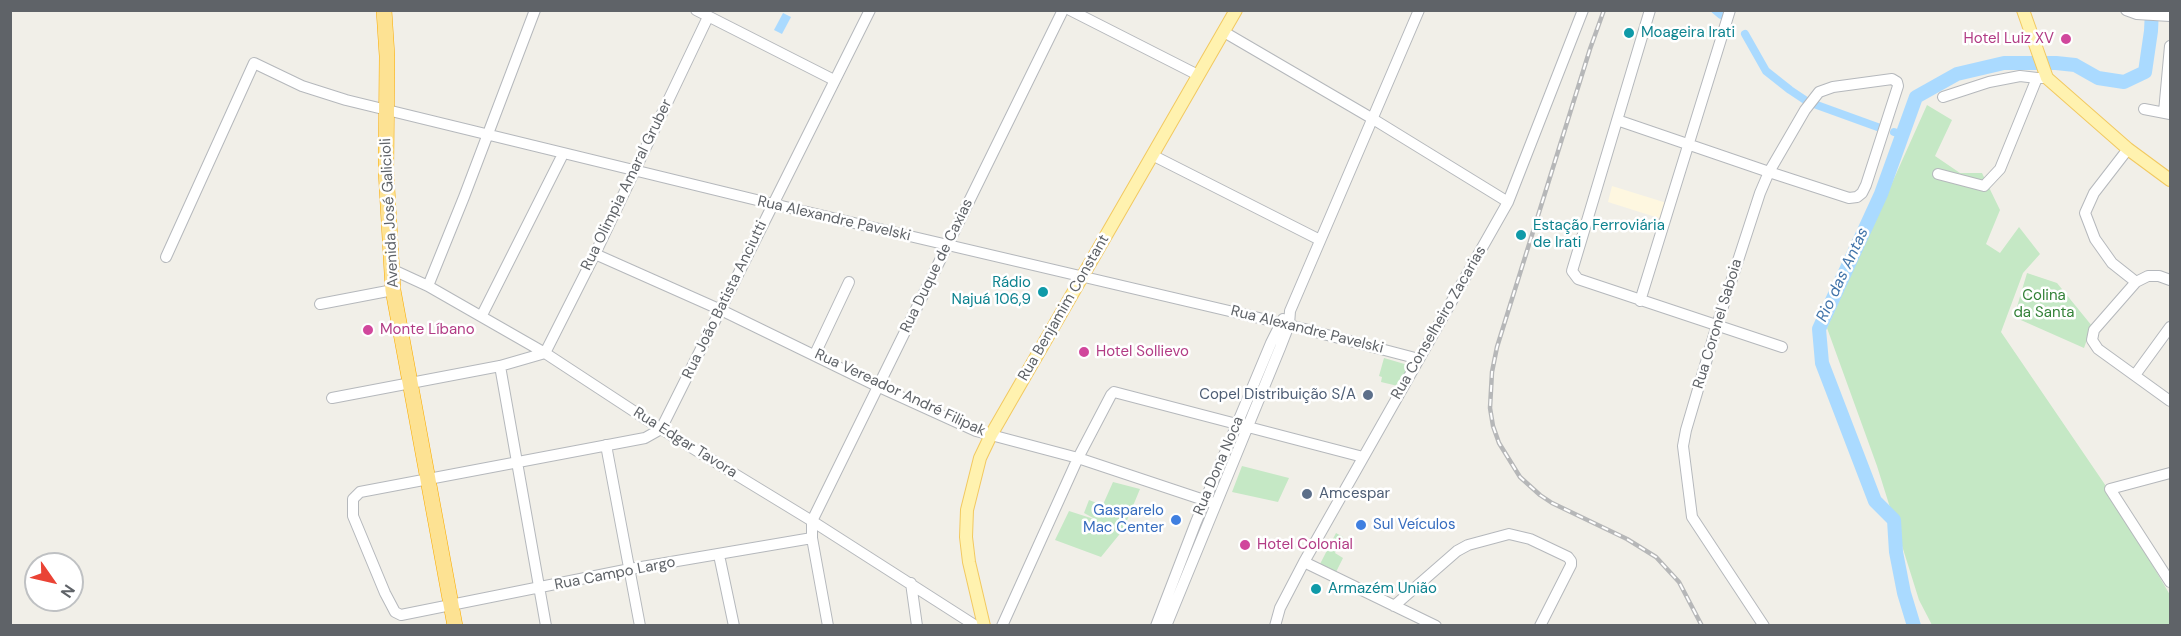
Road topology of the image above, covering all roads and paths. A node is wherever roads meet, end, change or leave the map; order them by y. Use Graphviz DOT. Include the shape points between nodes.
graph roads {
  1 [pos="384,10"];
  2 [pos="535,10"];
  3 [pos="696,10"];
  4 [pos="870,10"];
  5 [pos="1063,10"];
  6 [pos="1070,10"];
  7 [pos="1236,10"];
  8 [pos="1419,10"];
  9 [pos="1583,10"];
  10 [pos="1650,10"];
  11 [pos="1730,10"];
  12 [pos="2023,10"];
  13 [pos="2126,10"];
  14 [pos="2166,15"];
  15 [pos="708,17"];
  16 [pos="1224,32"];
  17 [pos="2170,46"];
  18 [pos="1198,75"];
  19 [pos="2043,76"];
  20 [pos="834,80"];
  21 [pos="1943,97"];
  22 [pos="2144,109"];
  23 [pos="387,110"];
  24 [pos="2167,113"];
  25 [pos="1373,119"];
  26 [pos="1617,120"];
  27 [pos="488,136"];
  28 [pos="1689,145"];
  29 [pos="2128,149"];
  30 [pos="562,154"];
  31 [pos="1152,155"];
  32 [pos="634,171"];
  33 [pos="1769,172"];
  34 [pos="1938,174"];
  35 [pos="2170,180"];
  36 [pos="1508,202"];
  37 [pos="772,204"];
  38 [pos="1320,240"];
  39 [pos="948,245"];
  40 [pos="595,254"];
  41 [pos="166,257"];
  42 [pos="391,268"];
  43 [pos="1082,276"];
  44 [pos="2170,280"];
  45 [pos="849,282"];
  46 [pos="2136,282"];
  47 [pos="428,286"];
  48 [pos="393,290"];
  49 [pos="1640,301"];
  50 [pos="320,304"];
  51 [pos="721,310"];
  52 [pos="482,315"];
  53 [pos="1284,324"];
  54 [pos="1717,326"];
  55 [pos="2170,327"];
  56 [pos="1782,347"];
  57 [pos="544,353"];
  58 [pos="815,354"];
  59 [pos="1419,359"];
  60 [pos="500,366"];
  61 [pos="2135,375"];
  62 [pos="410,382"];
  63 [pos="877,386"];
  64 [pos="332,398"];
  65 [pos="2170,401"];
  66 [pos="1243,425"];
  67 [pos="661,429"];
  68 [pos="991,435"];
  69 [pos="606,445"];
  70 [pos="1363,457"];
  71 [pos="1078,458"];
  72 [pos="517,463"];
  73 [pos="2170,473"];
  74 [pos="428,480"];
  75 [pos="1211,502"];
  76 [pos="812,521"];
  77 [pos="812,538"];
  78 [pos="719,555"];
  79 [pos="1304,562"];
  80 [pos="630,569"];
  81 [pos="2170,582"];
  82 [pos="911,583"];
  83 [pos="538,588"];
  84 [pos="452,606"];
  85 [pos="1394,606"];
  86 [pos="1167,611"];
  87 [pos="455,626"];
  88 [pos="546,626"];
  89 [pos="640,626"];
  90 [pos="734,626"];
  91 [pos="828,626"];
  92 [pos="917,626"];
  93 [pos="976,626"];
  94 [pos="984,626"];
  95 [pos="1002,626"];
  96 [pos="1156,626"];
  97 [pos="1166,626"];
  98 [pos="1275,626"];
  99 [pos="1436,626"];
  100 [pos="1540,626"];
  101 [pos="1764,626"];
  1 -- 23 [label="highway, Avenida José Galicioli"];
  2 -- 27 [label="street"];
  3 -- 15 [label="street"];
  4 -- 20 [label="street, Rua João Batista Anciutti"];
  5 -- 39 [label="street, Rua Duque de Caxias"];
  6 -- 18 [label="street"];
  7 -- 16 [label="main road, Rua Benjamim Constant"];
  8 -- 25 [label="street, Rua Dona Noca"];
  9 -- 36 [label="street, Rua Conselheiro Zacarias"];
  10 -- 26 [label="street"];
  11 -- 28 [label="street"];
  12 -- 19 [label="main road"];
  13 -- 14 [label="street"];
  15 -- 20 [label="street"];
  15 -- 32 [label="street, Rua Olimpia Amaral Gruber"];
  16 -- 18 [label="main road, Rua Benjamim Constant"];
  16 -- 25 [label="street"];
  17 -- 24 [label="street"];
  18 -- 31 [label="main road, Rua Benjamim Constant"];
  19 -- 21 [label="street" via="1989,82"];
  19 -- 29 [label="main road"];
  19 -- 34 [label="street" via="2000,169 1984,186"];
  20 -- 37 [label="street, Rua João Batista Anciutti"];
  22 -- 24 [label="street"];
  23 -- 27 [label="street, Rua Alexandre Pavelski"];
  23 -- 41 [label="street, Rua Alexandre Pavelski" via="302,86 254,63"];
  23 -- 42 [label="highway, Avenida José Galicioli"];
  25 -- 36 [label="street"];
  25 -- 38 [label="street, Rua Dona Noca"];
  26 -- 28 [label="street"];
  26 -- 49 [label="street" via="1572,271 1578,279"];
  27 -- 30 [label="street, Rua Alexandre Pavelski"];
  27 -- 47 [label="street"];
  28 -- 33 [label="street"];
  28 -- 49 [label="street"];
  29 -- 35 [label="main road"];
  29 -- 46 [label="street" via="2094,194 2085,213 2095,239 2112,263"];
  30 -- 32 [label="street, Rua Alexandre Pavelski"];
  30 -- 52 [label="street"];
  31 -- 38 [label="street"];
  31 -- 43 [label="main road, Rua Benjamim Constant"];
  32 -- 37 [label="street, Rua Alexandre Pavelski"];
  32 -- 40 [label="street, Rua Olimpia Amaral Gruber"];
  33 -- 33 [label="street, Rua Coronel Saboia" via="1818,92 1892,79 1897,82 1866,185 1857,197 1849,198"];
  33 -- 54 [label="street, Rua Coronel Saboia"];
  36 -- 59 [label="street, Rua Conselheiro Zacarias"];
  37 -- 39 [label="street, Rua Alexandre Pavelski"];
  37 -- 51 [label="street, Rua João Batista Anciutti"];
  38 -- 53 [label="street, Rua Dona Noca"];
  39 -- 43 [label="street, Rua Alexandre Pavelski"];
  39 -- 63 [label="street, Rua Duque de Caxias"];
  40 -- 51 [label="street, Rua Vereador André Filipak"];
  40 -- 57 [label="street, Rua Olimpia Amaral Gruber"];
  42 -- 47 [label="street, Rua Edgar Tavora"];
  42 -- 48 [label="highway, Avenida José Galicioli"];
  43 -- 53 [label="street, Rua Alexandre Pavelski"];
  43 -- 68 [label="main road, Rua Benjamim Constant"];
  44 -- 46 [label="street" via="2148,276"];
  45 -- 58 [label="street"];
  46 -- 61 [label="street" via="2094,330 2091,340"];
  47 -- 52 [label="street, Rua Edgar Tavora"];
  48 -- 50 [label="street"];
  48 -- 62 [label="highway, Avenida José Galicioli"];
  49 -- 54 [label="street"];
  51 -- 58 [label="street, Rua Vereador André Filipak"];
  51 -- 67 [label="street, Rua João Batista Anciutti"];
  52 -- 57 [label="street, Rua Edgar Tavora"];
  53 -- 59 [label="street, Rua Alexandre Pavelski"];
  53 -- 66 [label="street, Rua Dona Noca"];
  54 -- 56 [label="street"];
  54 -- 101 [label="street, Rua Coronel Saboia" via="1683,446 1692,517"];
  55 -- 61 [label="street"];
  57 -- 60 [label="street"];
  57 -- 67 [label="street, Rua Edgar Tavora"];
  58 -- 63 [label="street, Rua Vereador André Filipak"];
  59 -- 70 [label="street, Rua Conselheiro Zacarias"];
  60 -- 62 [label="street"];
  60 -- 72 [label="street"];
  61 -- 65 [label="street"];
  62 -- 64 [label="street"];
  62 -- 74 [label="highway, Avenida José Galicioli"];
  63 -- 68 [label="street, Rua Vereador André Filipak"];
  63 -- 76 [label="street, Rua Duque de Caxias"];
  66 -- 70 [label="street"];
  66 -- 71 [label="street" via="1114,392"];
  66 -- 75 [label="street, Rua Dona Noca"];
  67 -- 69 [label="street" via="645,438"];
  67 -- 76 [label="street, Rua Edgar Tavora"];
  68 -- 71 [label="street, Rua Vereador André Filipak"];
  68 -- 94 [label="main road, Rua Benjamim Constant" via="973,480 966,537"];
  69 -- 72 [label="street"];
  69 -- 80 [label="street"];
  70 -- 79 [label="street, Rua Conselheiro Zacarias"];
  71 -- 75 [label="street, Rua Vereador André Filipak"];
  71 -- 95 [label="street"];
  72 -- 74 [label="street"];
  72 -- 83 [label="street"];
  73 -- 81 [label="street" via="2110,489"];
  74 -- 84 [label="highway, Avenida José Galicioli"];
  74 -- 84 [label="street, Rua Campo Largo" via="360,492 353,499 353,516 395,612 401,615"];
  75 -- 86 [label="street, Rua Dona Noca"];
  76 -- 77 [label="street"];
  76 -- 82 [label="street, Rua Edgar Tavora"];
  77 -- 78 [label="street, Rua Campo Largo"];
  77 -- 91 [label="street"];
  78 -- 80 [label="street, Rua Campo Largo"];
  78 -- 90 [label="street"];
  79 -- 85 [label="street"];
  79 -- 98 [label="street, Rua Conselheiro Zacarias"];
  80 -- 83 [label="street, Rua Campo Largo"];
  80 -- 89 [label="street"];
  82 -- 92 [label="street"];
  82 -- 93 [label="street, Rua Edgar Tavora"];
  83 -- 84 [label="street, Rua Campo Largo"];
  83 -- 88 [label="street"];
  84 -- 87 [label="highway, Avenida José Galicioli"];
  85 -- 99 [label="street"];
  85 -- 100 [label="street" via="1457,551 1509,534 1530,539 1571,561"];
  86 -- 96 [label="street, Rua Dona Noca"];
  86 -- 97 [label="street, Rua Dona Noca"];
}
